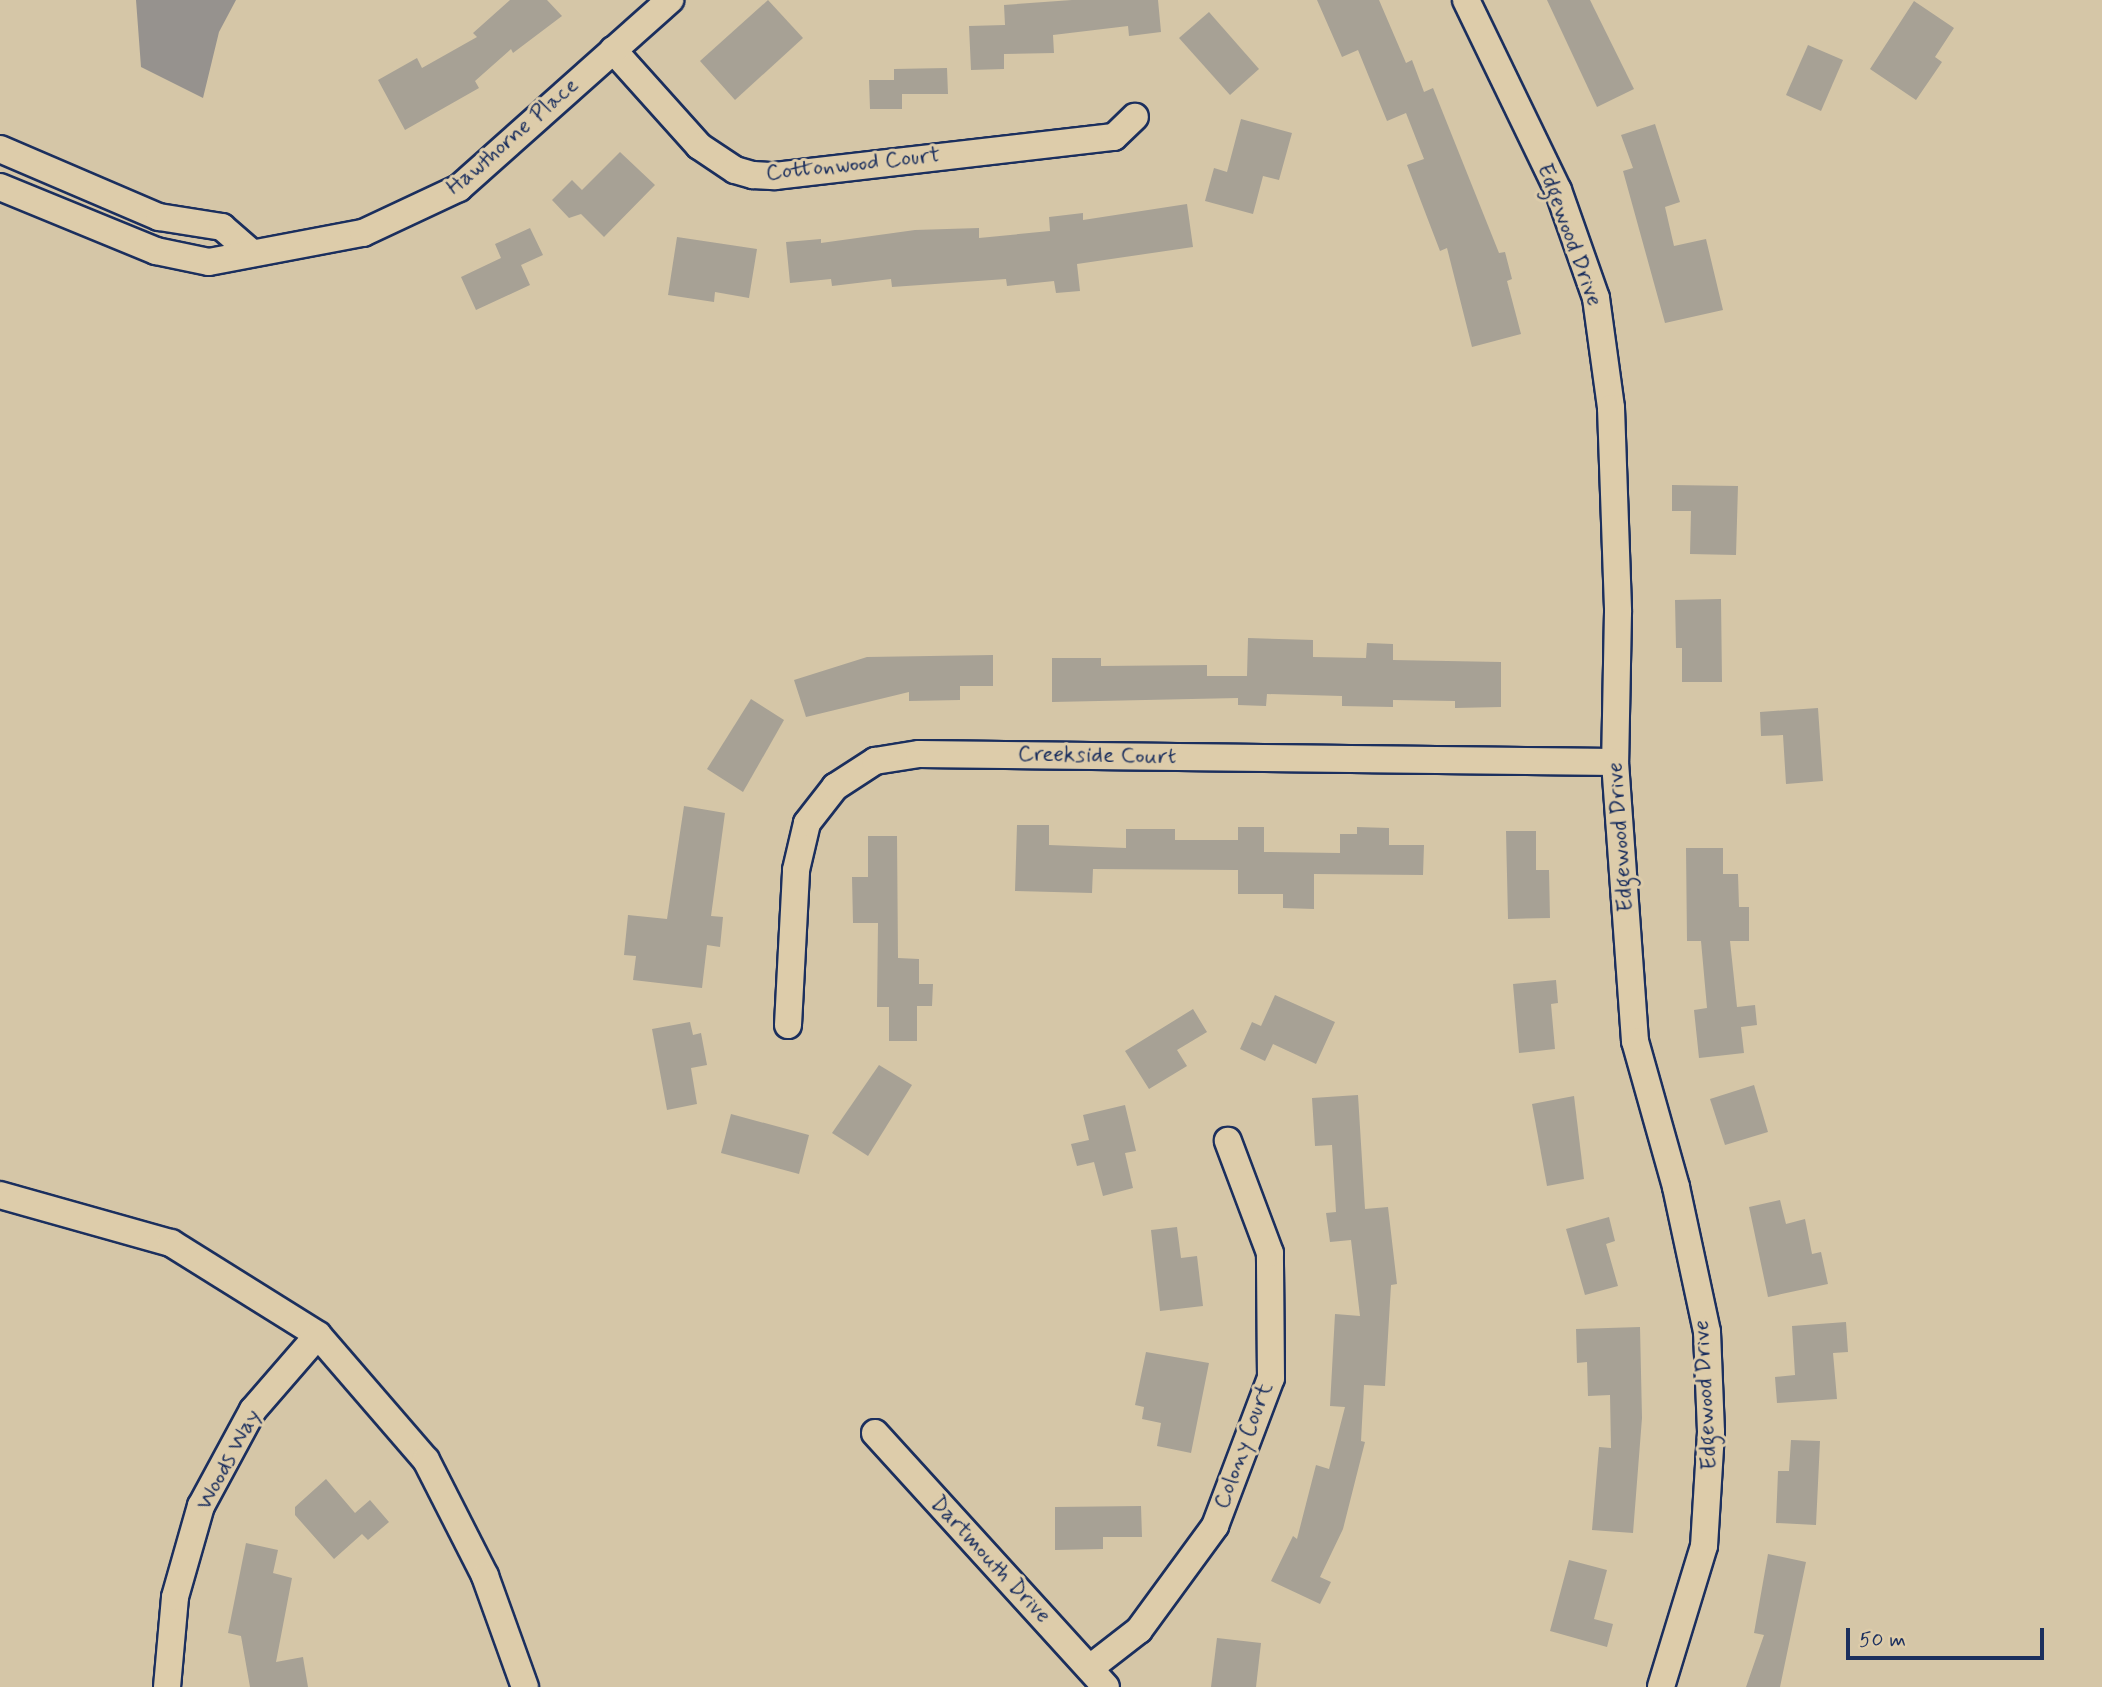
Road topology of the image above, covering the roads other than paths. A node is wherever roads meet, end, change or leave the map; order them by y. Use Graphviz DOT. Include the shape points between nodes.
graph roads {
  1 [pos="670,0"];
  2 [pos="1466,0"];
  3 [pos="613,50"];
  4 [pos="1135,117"];
  5 [pos="0,149"];
  6 [pos="0,187"];
  7 [pos="253,253"];
  8 [pos="1615,762"];
  9 [pos="789,1025"];
  10 [pos="1228,1141"];
  11 [pos="0,1195"];
  12 [pos="318,1335"];
  13 [pos="875,1433"];
  14 [pos="1098,1678"];
  15 [pos="167,1687"];
  16 [pos="525,1687"];
  17 [pos="1661,1687"];
  1 -- 3 [label="street, Hawthorne Place"];
  2 -- 8 [label="street, Edgewood Drive" via="1558,190 1596,298 1611,408 1618,612"];
  3 -- 4 [label="street, Cottonwood Court" via="699,146 735,170 753,175 1114,137"];
  3 -- 7 [label="street, Hawthorne Place" via="459,188 363,233"];
  5 -- 7 [label="street" via="159,217 222,227"];
  6 -- 7 [label="street, Hawthorne Place" via="156,251 209,262"];
  8 -- 9 [label="street, Creekside Court" via="919,754 875,761 835,787 807,823 796,870"];
  8 -- 17 [label="street, Edgewood Drive" via="1634,1041 1676,1187 1707,1332 1709,1370 1711,1489 1704,1546"];
  10 -- 14 [label="street, Colony Court" via="1270,1253 1271,1378 1215,1526"];
  11 -- 12 [label="street" via="171,1242"];
  12 -- 15 [label="street, Woods Way" via="253,1409 201,1506 175,1597"];
  12 -- 16 [label="street" via="426,1460 485,1576"];
  13 -- 14 [label="street, Dartmouth Drive"];
}
